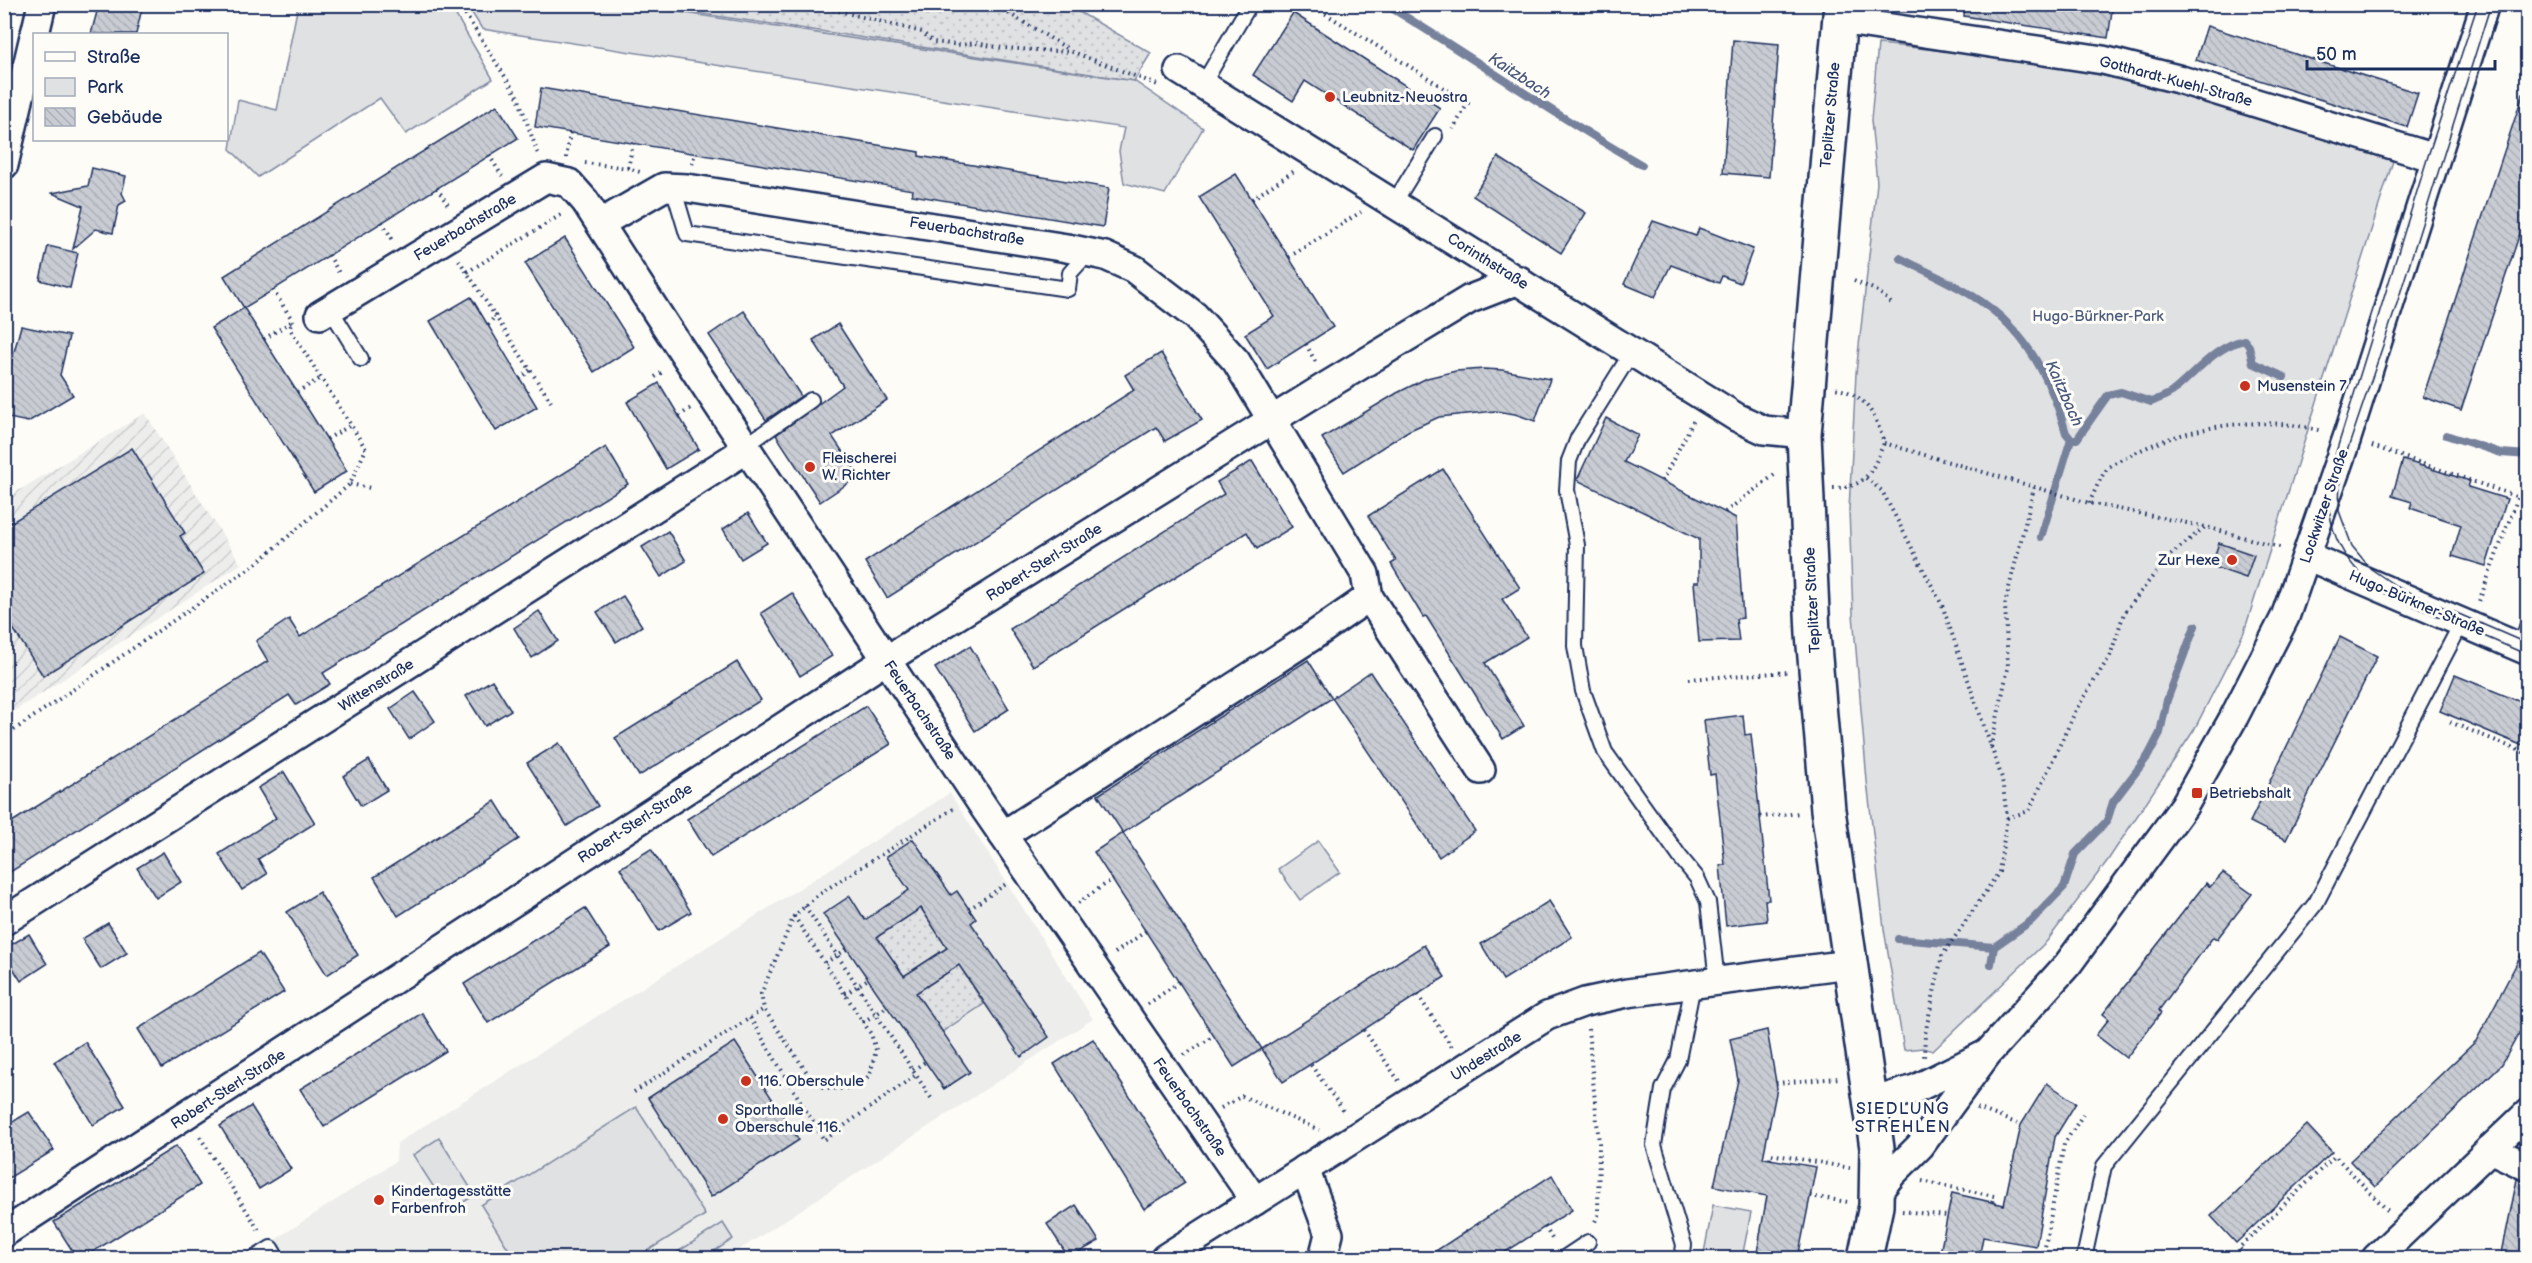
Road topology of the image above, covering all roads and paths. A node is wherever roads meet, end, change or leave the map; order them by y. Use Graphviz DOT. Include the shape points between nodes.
graph roads {
  1 [pos="42,4"];
  2 [pos="459,4"];
  3 [pos="762,4"];
  4 [pos="821,4"];
  5 [pos="993,4"];
  6 [pos="1250,4"];
  7 [pos="1310,4"];
  8 [pos="2485,4"];
  9 [pos="815,5"];
  10 [pos="1840,12"];
  11 [pos="35,33"];
  12 [pos="33,43"];
  13 [pos="1073,52"];
  14 [pos="1179,70"];
  15 [pos="1203,84"];
  16 [pos="1451,132"];
  17 [pos="570,133"];
  18 [pos="1435,136"];
  19 [pos="633,143"];
  20 [pos="1317,155"];
  21 [pos="2435,158"];
  22 [pos="4,165"];
  23 [pos="628,168"];
  24 [pos="556,170"];
  25 [pos="680,187"];
  26 [pos="1252,199"];
  27 [pos="1389,200"];
  28 [pos="585,201"];
  29 [pos="601,223"];
  30 [pos="446,239"];
  31 [pos="1089,252"];
  32 [pos="1289,258"];
  33 [pos="467,272"];
  34 [pos="1519,280"];
  35 [pos="1854,281"];
  36 [pos="1891,303"];
  37 [pos="325,312"];
  38 [pos="496,315"];
  39 [pos="488,325"];
  40 [pos="264,339"];
  41 [pos="1632,352"];
  42 [pos="362,359"];
  43 [pos="531,369"];
  44 [pos="321,378"];
  45 [pos="520,379"];
  46 [pos="1807,387"];
  47 [pos="297,392"];
  48 [pos="1706,399"];
  49 [pos="812,400"];
  50 [pos="551,402"];
  51 [pos="1270,422"];
  52 [pos="351,425"];
  53 [pos="2347,438"];
  54 [pos="327,440"];
  55 [pos="1804,443"];
  56 [pos="1884,443"];
  57 [pos="746,448"];
  58 [pos="2385,450"];
  59 [pos="1866,478"];
  60 [pos="1662,480"];
  61 [pos="350,484"];
  62 [pos="370,488"];
  63 [pos="1806,488"];
  64 [pos="2034,488"];
  65 [pos="2089,503"];
  66 [pos="1725,512"];
  67 [pos="2205,527"];
  68 [pos="2307,556"];
  69 [pos="1369,597"];
  70 [pos="2466,624"];
  71 [pos="2525,641"];
  72 [pos="886,660"];
  73 [pos="1816,671"];
  74 [pos="1689,679"];
  75 [pos="2450,722"];
  76 [pos="4,736"];
  77 [pos="1991,748"];
  78 [pos="2528,754"];
  79 [pos="1481,770"];
  80 [pos="976,794"];
  81 [pos="1828,810"];
  82 [pos="1760,817"];
  83 [pos="2007,818"];
  84 [pos="1003,835"];
  85 [pos="1113,879"];
  86 [pos="989,896"];
  87 [pos="805,906"];
  88 [pos="969,909"];
  89 [pos="794,916"];
  90 [pos="1059,916"];
  91 [pos="4,921"];
  92 [pos="1146,931"];
  93 [pos="847,949"];
  94 [pos="838,955"];
  95 [pos="825,963"];
  96 [pos="1849,964"];
  97 [pos="1094,967"];
  98 [pos="868,979"];
  99 [pos="1179,982"];
  100 [pos="1705,983"];
  101 [pos="858,986"];
  102 [pos="845,994"];
  103 [pos="1418,995"];
  104 [pos="1585,1002"];
  105 [pos="887,1007"];
  106 [pos="764,1010"];
  107 [pos="876,1014"];
  108 [pos="1128,1017"];
  109 [pos="750,1018"];
  110 [pos="863,1022"];
  111 [pos="1364,1030"];
  112 [pos="1214,1036"];
  113 [pos="1923,1048"];
  114 [pos="1988,1054"];
  115 [pos="925,1062"];
  116 [pos="1311,1065"];
  117 [pos="1467,1068"];
  118 [pos="1164,1069"];
  119 [pos="915,1073"];
  120 [pos="1776,1083"];
  121 [pos="1869,1089"];
  122 [pos="634,1092"];
  123 [pos="1954,1100"];
  124 [pos="933,1101"];
  125 [pos="1413,1101"];
  126 [pos="2084,1113"];
  127 [pos="2528,1113"];
  128 [pos="187,1116"];
  129 [pos="1199,1120"];
  130 [pos="2021,1125"];
  131 [pos="1359,1134"];
  132 [pos="2490,1149"];
  133 [pos="1331,1152"];
  134 [pos="1770,1160"];
  135 [pos="2528,1167"];
  136 [pos="1305,1169"];
  137 [pos="1882,1180"];
  138 [pos="1255,1201"];
  139 [pos="1992,1202"];
  140 [pos="1545,1227"];
  141 [pos="2406,1230"];
  142 [pos="4,1233"];
  143 [pos="1551,1237"];
  144 [pos="1587,1242"];
  145 [pos="1799,1252"];
  146 [pos="274,1253"];
  147 [pos="255,1258"];
  148 [pos="1165,1258"];
  149 [pos="1323,1258"];
  150 [pos="1564,1258"];
  151 [pos="1682,1258"];
  152 [pos="1837,1258"];
  153 [pos="1865,1258"];
  154 [pos="1990,1258"];
  155 [pos="2019,1258"];
  156 [pos="2043,1258"];
  157 [pos="2084,1258"];
  158 [pos="2250,1258"];
  159 [pos="2376,1258"];
  1 -- 11 [label="street"];
  2 -- 24 [label="path" via="518,97"];
  3 -- 9 [label="path" via="789,8"];
  4 -- 9 [label="path"];
  5 -- 13 [label="path"];
  6 -- 15 [label="lane"];
  7 -- 16 [label="path" via="1468,103"];
  8 -- 21 [label="street, Lockwitzer Straße"];
  9 -- 13 [label="path" via="922,32 933,42"];
  10 -- 21 [label="street, Gotthardt-Kuehl-Straße" via="2103,60 2178,79"];
  10 -- 46 [label="main road, Teplitzer Straße"];
  12 -- 22 [label="street"];
  13 -- 14 [label="path" via="1162,86"];
  14 -- 15 [label="street, Corinthstraße"];
  15 -- 20 [label="street, Corinthstraße"];
  17 -- 24 [label="path"];
  18 -- 27 [label="lane"];
  19 -- 23 [label="path"];
  20 -- 26 [label="path"];
  20 -- 27 [label="street, Corinthstraße"];
  21 -- 53 [label="street, Lockwitzer Straße"];
  23 -- 24 [label="path"];
  23 -- 25 [label="path"];
  24 -- 28 [label="street, Feuerbachstraße"];
  24 -- 30 [label="street, Feuerbachstraße"];
  25 -- 29 [label="street, Feuerbachstraße" via="664,187"];
  25 -- 31 [label="street, Feuerbachstraße"];
  25 -- 31 [label="lane" via="687,234 1068,289 1070,273"];
  27 -- 32 [label="path"];
  27 -- 34 [label="street, Corinthstraße"];
  28 -- 29 [label="street, Feuerbachstraße"];
  28 -- 33 [label="path"];
  29 -- 57 [label="street, Feuerbachstraße"];
  30 -- 33 [label="path"];
  30 -- 37 [label="street, Feuerbachstraße"];
  31 -- 51 [label="street, Feuerbachstraße" via="1134,269 1195,316 1236,361"];
  33 -- 38 [label="path"];
  34 -- 41 [label="street, Corinthstraße"];
  34 -- 51 [label="street, Robert-Sterl-Straße" via="1470,299"];
  35 -- 36 [label="path" via="1878,291"];
  37 -- 42 [label="lane"];
  38 -- 39 [label="path"];
  38 -- 43 [label="path"];
  40 -- 44 [label="path" via="292,321 291,329"];
  41 -- 48 [label="street, Corinthstraße"];
  41 -- 100 [label="lane" via="1578,438 1569,461 1567,490 1577,545 1575,646 1583,691 1605,752 1697,878 1708,902"];
  43 -- 45 [label="path"];
  43 -- 50 [label="path"];
  44 -- 47 [label="path"];
  44 -- 52 [label="path"];
  46 -- 55 [label="main road, Teplitzer Straße"];
  46 -- 56 [label="path" via="1842,389 1860,397 1878,422"];
  48 -- 55 [label="street, Corinthstraße" via="1764,430"];
  48 -- 60 [label="path"];
  49 -- 57 [label="lane"];
  51 -- 69 [label="street" via="1365,574"];
  51 -- 72 [label="street, Robert-Sterl-Straße"];
  52 -- 54 [label="path"];
  52 -- 61 [label="path" via="366,449"];
  53 -- 65 [label="path" via="2279,423 2184,434 2150,445 2109,466"];
  53 -- 68 [label="street, Lockwitzer Straße"];
  55 -- 63 [label="main road, Teplitzer Straße"];
  55 -- 66 [label="path"];
  56 -- 59 [label="path"];
  56 -- 64 [label="path"];
  57 -- 72 [label="street, Feuerbachstraße"];
  57 -- 91 [label="street, Wittenstraße"];
  58 -- 70 [label="path" via="2518,496"];
  59 -- 63 [label="path" via="1850,488"];
  59 -- 77 [label="path" via="1882,491 1942,605"];
  61 -- 62 [label="path"];
  61 -- 76 [label="path" via="257,563"];
  63 -- 73 [label="main road, Teplitzer Straße"];
  64 -- 65 [label="path"];
  64 -- 77 [label="path" via="2006,604 2008,668"];
  65 -- 67 [label="path"];
  67 -- 68 [label="path"];
  67 -- 83 [label="path" via="2168,556 2124,613 2110,656 2078,708 2029,811"];
  68 -- 70 [label="street, Hugo-Bürkner-Straße"];
  68 -- 114 [label="street, Lockwitzer Straße" via="2285,617 2184,806 2068,964"];
  69 -- 79 [label="street"];
  69 -- 84 [label="street"];
  70 -- 71 [label="street, Hugo-Bürkner-Straße"];
  70 -- 157 [label="lane" via="2316,903 2104,1166"];
  72 -- 80 [label="street, Feuerbachstraße"];
  72 -- 128 [label="street, Robert-Sterl-Straße"];
  73 -- 74 [label="path"];
  73 -- 81 [label="main road, Teplitzer Straße"];
  75 -- 78 [label="path"];
  77 -- 83 [label="path" via="2002,778"];
  80 -- 84 [label="street, Feuerbachstraße"];
  80 -- 87 [label="path"];
  81 -- 82 [label="path"];
  81 -- 96 [label="main road, Teplitzer Straße"];
  83 -- 113 [label="path" via="1999,872 1941,956"];
  84 -- 90 [label="street, Feuerbachstraße"];
  85 -- 90 [label="path"];
  86 -- 88 [label="path"];
  87 -- 89 [label="path"];
  87 -- 94 [label="path"];
  89 -- 95 [label="path"];
  89 -- 106 [label="path" via="761,994"];
  90 -- 97 [label="street, Feuerbachstraße"];
  92 -- 97 [label="path"];
  93 -- 94 [label="path"];
  94 -- 95 [label="path"];
  94 -- 101 [label="path"];
  95 -- 102 [label="path"];
  96 -- 100 [label="street, Uhdestraße"];
  96 -- 121 [label="main road, Teplitzer Straße"];
  97 -- 108 [label="street, Feuerbachstraße"];
  98 -- 101 [label="path"];
  99 -- 108 [label="path"];
  100 -- 104 [label="street, Uhdestraße"];
  100 -- 151 [label="lane" via="1678,1060 1663,1089 1654,1145 1684,1245"];
  101 -- 102 [label="path"];
  101 -- 107 [label="path"];
  102 -- 110 [label="path"];
  103 -- 117 [label="path"];
  104 -- 117 [label="street, Uhdestraße" via="1547,1016"];
  104 -- 144 [label="path" via="1599,1143 1598,1215"];
  105 -- 107 [label="path"];
  106 -- 109 [label="path"];
  106 -- 110 [label="path" via="810,1077 824,1088 844,1089 870,1075 876,1050"];
  107 -- 110 [label="path"];
  107 -- 119 [label="path"];
  108 -- 118 [label="street, Feuerbachstraße"];
  109 -- 119 [label="path" via="824,1140"];
  109 -- 122 [label="path"];
  111 -- 125 [label="path"];
  112 -- 118 [label="path"];
  114 -- 121 [label="street" via="1915,1089"];
  114 -- 123 [label="street, Lockwitzer Straße"];
  115 -- 119 [label="path"];
  116 -- 131 [label="path"];
  117 -- 125 [label="street, Uhdestraße"];
  118 -- 129 [label="street, Feuerbachstraße"];
  119 -- 124 [label="path"];
  120 -- 121 [label="path"];
  121 -- 137 [label="main road, Teplitzer Straße"];
  123 -- 130 [label="path"];
  123 -- 137 [label="street, Lockwitzer Straße" via="1920,1146"];
  125 -- 131 [label="street, Uhdestraße"];
  126 -- 156 [label="path" via="2064,1144"];
  127 -- 132 [label="street"];
  128 -- 142 [label="street, Robert-Sterl-Straße"];
  128 -- 146 [label="path"];
  129 -- 133 [label="path" via="1242,1096 1319,1129"];
  129 -- 138 [label="street, Feuerbachstraße"];
  131 -- 133 [label="street, Uhdestraße"];
  132 -- 135 [label="street"];
  132 -- 141 [label="street"];
  133 -- 136 [label="street, Uhdestraße"];
  134 -- 137 [label="path" via="1771,1154"];
  136 -- 138 [label="street, Uhdestraße"];
  136 -- 149 [label="street" via="1329,1234"];
  137 -- 139 [label="path" via="1994,1196"];
  137 -- 153 [label="main road, Teplitzer Straße"];
  138 -- 148 [label="street, Uhdestraße"];
  140 -- 143 [label="path"];
  141 -- 158 [label="path" via="2336,1156 2239,1248"];
  141 -- 159 [label="street"];
  144 -- 150 [label="lane"];
  145 -- 152 [label="path"];
  146 -- 147 [label="lane"];
  154 -- 155 [label="path" via="1991,1254"];
}
